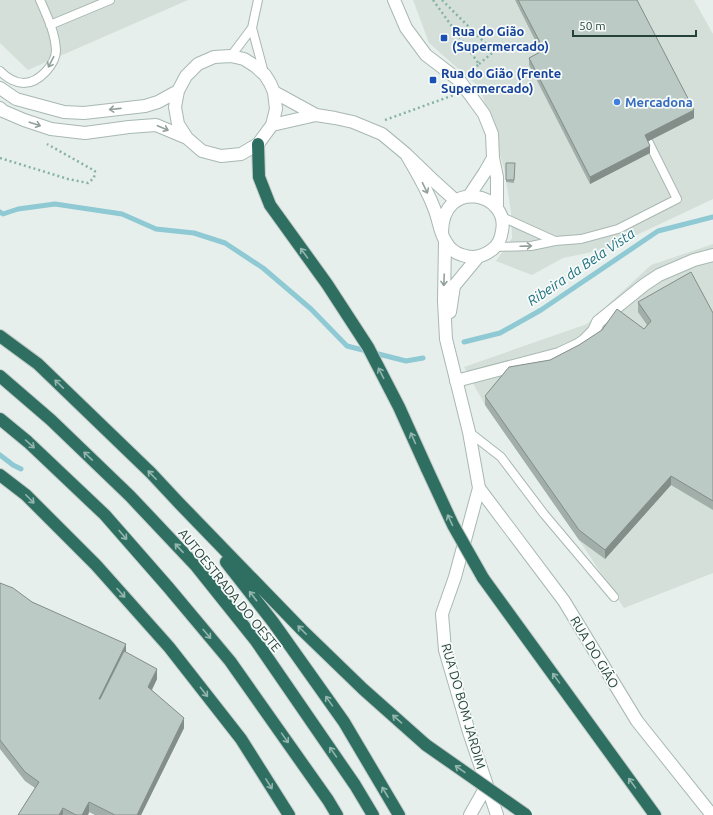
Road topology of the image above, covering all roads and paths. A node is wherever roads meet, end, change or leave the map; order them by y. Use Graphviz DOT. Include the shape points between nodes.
graph roads {
  1 [pos="40,0"];
  2 [pos="110,0"];
  3 [pos="258,0"];
  4 [pos="394,0"];
  5 [pos="433,0"];
  6 [pos="442,0"];
  7 [pos="50,25"];
  8 [pos="252,28"];
  9 [pos="507,44"];
  10 [pos="497,49"];
  11 [pos="231,56"];
  12 [pos="479,64"];
  13 [pos="0,71"];
  14 [pos="265,75"];
  15 [pos="464,85"];
  16 [pos="0,88"];
  17 [pos="178,91"];
  18 [pos="274,92"];
  19 [pos="0,108"];
  20 [pos="316,114"];
  21 [pos="34,124"];
  22 [pos="272,125"];
  23 [pos="372,130"];
  24 [pos="187,138"];
  25 [pos="648,141"];
  26 [pos="258,144"];
  27 [pos="406,154"];
  28 [pos="0,158"];
  29 [pos="493,158"];
  30 [pos="470,196"];
  31 [pos="456,201"];
  32 [pos="499,213"];
  33 [pos="443,237"];
  34 [pos="555,241"];
  35 [pos="496,247"];
  36 [pos="713,255"];
  37 [pos="478,257"];
  38 [pos="0,336"];
  39 [pos="446,339"];
  40 [pos="0,376"];
  41 [pos="456,381"];
  42 [pos="0,419"];
  43 [pos="469,432"];
  44 [pos="0,475"];
  45 [pos="479,488"];
  46 [pos="179,504"];
  47 [pos="614,597"];
  48 [pos="487,785"];
  49 [pos="288,815"];
  50 [pos="336,815"];
  51 [pos="373,815"];
  52 [pos="399,815"];
  53 [pos="470,815"];
  54 [pos="497,815"];
  55 [pos="526,815"];
  56 [pos="655,815"];
  57 [pos="712,815"];
  1 -- 7 [label="lane"];
  2 -- 7 [label="lane"];
  3 -- 8 [label="lane"];
  4 -- 15 [label="street" via="406,28 426,55"];
  5 -- 12 [label="path"];
  6 -- 10 [label="path" via="491,48 495,45"];
  7 -- 13 [label="lane, one-way" via="56,52 52,64 44,73 35,81 24,83 11,80"];
  8 -- 11 [label="lane"];
  8 -- 14 [label="lane"];
  9 -- 10 [label="path"];
  10 -- 12 [label="path"];
  11 -- 14 [label="street" via="244,59"];
  11 -- 17 [label="street" via="214,57 198,64 186,76"];
  12 -- 15 [label="path"];
  14 -- 18 [label="street"];
  15 -- 23 [label="path" via="385,120"];
  15 -- 29 [label="street" via="484,114 492,134"];
  17 -- 16 [label="street, one-way" via="145,106 84,113 64,112 16,99"];
  17 -- 24 [label="street" via="175,107 178,124"];
  18 -- 20 [label="street"];
  18 -- 22 [label="street" via="276,109"];
  19 -- 21 [label="street"];
  20 -- 22 [label="street"];
  20 -- 23 [label="street" via="353,122"];
  21 -- 24 [label="street, one-way" via="85,133 156,125"];
  21 -- 28 [label="path" via="37,138 95,171 94,178 88,182 68,179"];
  22 -- 26 [label="street"];
  23 -- 27 [label="street" via="382,134"];
  24 -- 26 [label="street" via="202,151 221,156 240,154"];
  25 -- 34 [label="lane" via="677,199 618,229 581,239"];
  56 -- 26 [label="highway, one-way, bridge" via="483,578 453,525 399,407 368,347 327,284 270,205 259,177"];
  27 -- 31 [label="street"];
  27 -- 33 [label="street, one-way" via="434,208"];
  29 -- 30 [label="street"];
  29 -- 32 [label="street"];
  30 -- 31 [label="street"];
  30 -- 32 [label="street" via="489,201"];
  31 -- 33 [label="street" via="445,212 442,222"];
  32 -- 34 [label="lane"];
  32 -- 35 [label="street" via="503,228"];
  33 -- 37 [label="street" via="451,249 459,254"];
  33 -- 39 [label="street, RUA DO BOM JARDIM, one-way"];
  35 -- 34 [label="lane, one-way" via="531,246"];
  35 -- 37 [label="street" via="488,254"];
  36 -- 41 [label="street" via="658,275 598,322 594,331 578,345 559,354"];
  37 -- 39 [label="street, RUA DO BOM JARDIM" via="454,286"];
  46 -- 38 [label="highway, one-way" via="151,473 38,364"];
  39 -- 41 [label="street, RUA DO BOM JARDIM"];
  51 -- 40 [label="highway, AUTOESTRADA DO OESTE, one-way" via="256,641 196,566 130,496 51,420"];
  41 -- 43 [label="street, RUA DO BOM JARDIM"];
  42 -- 50 [label="highway, one-way" via="105,515 168,587 230,661"];
  43 -- 45 [label="street, RUA DO BOM JARDIM"];
  43 -- 47 [label="lane" via="501,456 544,514"];
  44 -- 49 [label="highway, one-way" via="26,495 96,565 169,647 241,739"];
  45 -- 48 [label="street, RUA DO BOM JARDIM" via="455,577 442,614 445,650"];
  45 -- 57 [label="street, RUA DO GIÃO" via="564,601 637,721"];
  52 -- 46 [label="highway, one-way" via="344,722 273,622"];
  55 -- 46 [label="highway, one-way, bridge" via="426,745 363,690"];
  48 -- 53 [label="street"];
  48 -- 54 [label="street, RUA DO BOM JARDIM"];
}
